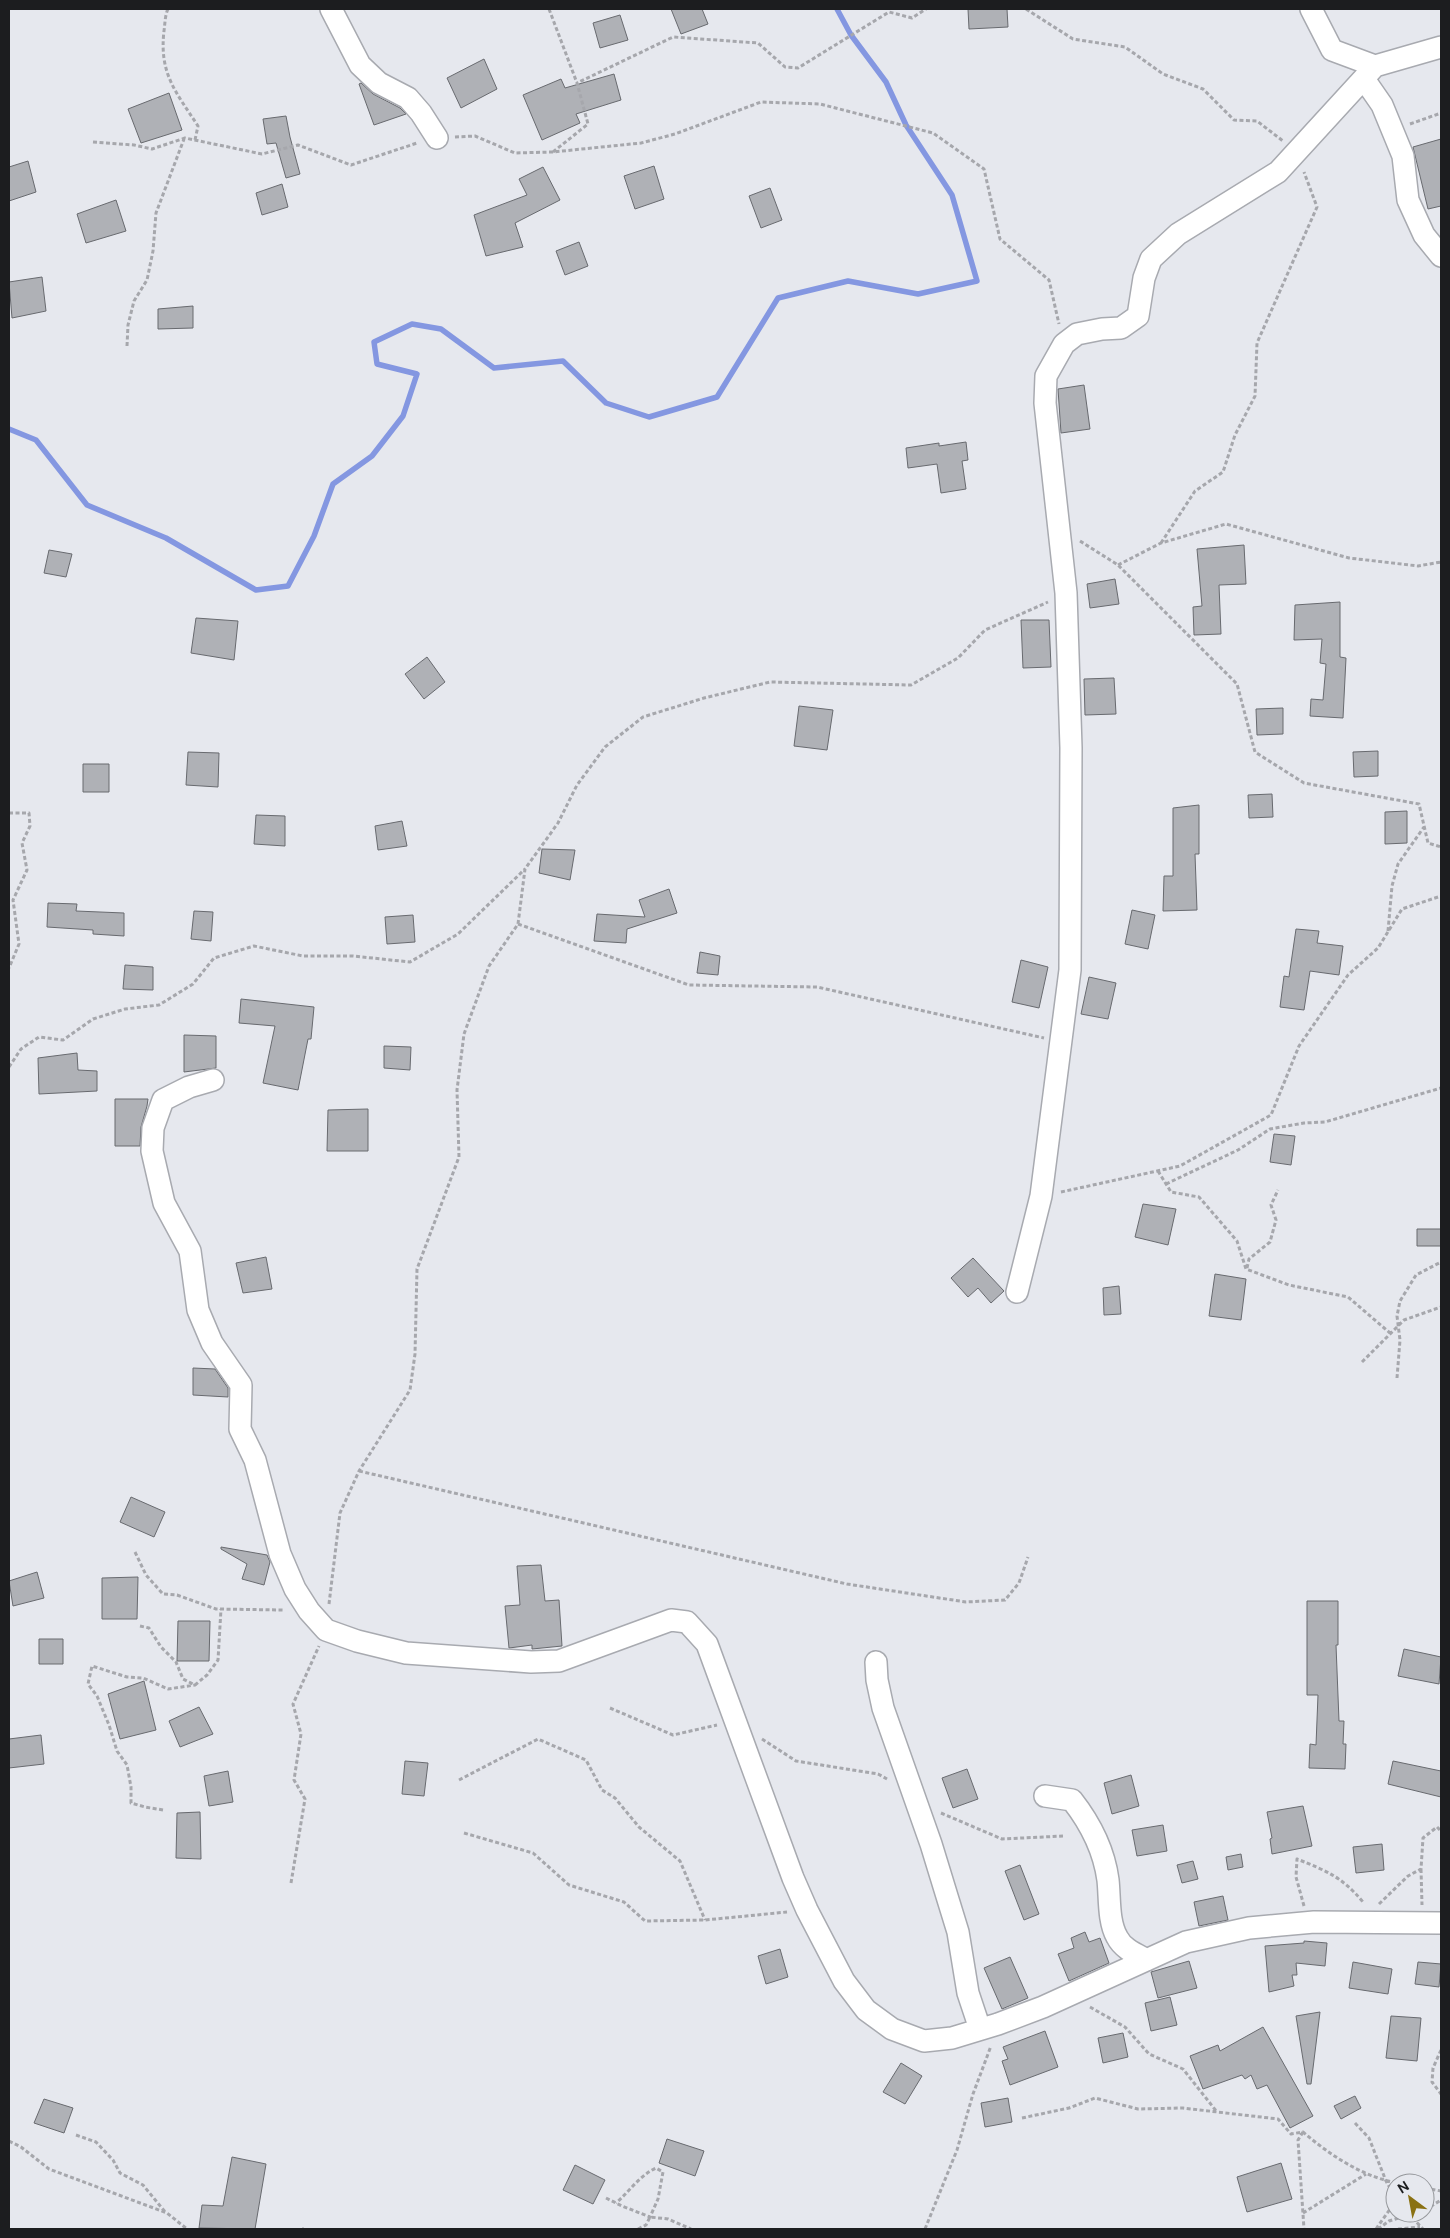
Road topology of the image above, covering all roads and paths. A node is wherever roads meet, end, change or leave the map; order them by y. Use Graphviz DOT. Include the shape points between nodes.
graph roads {
  1 [pos="168,9"];
  2 [pos="331,9"];
  3 [pos="549,9"];
  4 [pos="926,9"];
  5 [pos="1026,9"];
  6 [pos="1311,9"];
  7 [pos="1441,47"];
  8 [pos="1370,73"];
  9 [pos="577,83"];
  10 [pos="1441,113"];
  11 [pos="1393,130"];
  12 [pos="184,138"];
  13 [pos="437,138"];
  14 [pos="195,140"];
  15 [pos="93,142"];
  16 [pos="1296,150"];
  17 [pos="553,152"];
  18 [pos="1441,256"];
  19 [pos="1064,344"];
  20 [pos="127,346"];
  21 [pos="1058,527"];
  22 [pos="1161,543"];
  23 [pos="1441,562"];
  24 [pos="1118,565"];
  25 [pos="1066,593"];
  26 [pos="9,813"];
  27 [pos="1424,827"];
  28 [pos="1441,847"];
  29 [pos="525,869"];
  30 [pos="1441,896"];
  31 [pos="518,924"];
  32 [pos="1388,932"];
  33 [pos="9,968"];
  34 [pos="1062,1042"];
  35 [pos="9,1068"];
  36 [pos="213,1080"];
  37 [pos="1441,1088"];
  38 [pos="1158,1171"];
  39 [pos="1166,1184"];
  40 [pos="1278,1190"];
  41 [pos="1041,1196"];
  42 [pos="1441,1262"];
  43 [pos="1246,1269"];
  44 [pos="1017,1292"];
  45 [pos="1441,1307"];
  46 [pos="1398,1326"];
  47 [pos="1390,1333"];
  48 [pos="1362,1362"];
  49 [pos="1397,1378"];
  50 [pos="359,1471"];
  51 [pos="135,1552"];
  52 [pos="1028,1558"];
  53 [pos="222,1609"];
  54 [pos="312,1614"];
  55 [pos="140,1626"];
  56 [pos="326,1630"];
  57 [pos="876,1662"];
  58 [pos="195,1685"];
  59 [pos="610,1708"];
  60 [pos="735,1721"];
  61 [pos="459,1780"];
  62 [pos="914,1796"];
  63 [pos="1045,1796"];
  64 [pos="163,1810"];
  65 [pos="1441,1831"];
  66 [pos="464,1833"];
  67 [pos="1062,1836"];
  68 [pos="1421,1869"];
  69 [pos="291,1883"];
  70 [pos="807,1910"];
  71 [pos="1422,1912"];
  72 [pos="1376,1917"];
  73 [pos="705,1920"];
  74 [pos="1307,1922"];
  75 [pos="1441,1923"];
  76 [pos="1147,1960"];
  77 [pos="1070,1995"];
  78 [pos="989,2026"];
  79 [pos="1441,2050"];
  80 [pos="1441,2094"];
  81 [pos="1217,2112"];
  82 [pos="1022,2118"];
  83 [pos="1355,2123"];
  84 [pos="1303,2132"];
  85 [pos="76,2135"];
  86 [pos="9,2141"];
  87 [pos="1367,2174"];
  88 [pos="1385,2178"];
  89 [pos="1385,2181"];
  90 [pos="606,2198"];
  91 [pos="616,2203"];
  92 [pos="166,2213"];
  93 [pos="1303,2213"];
  94 [pos="650,2217"];
  95 [pos="1385,2217"];
  96 [pos="1422,2228"];
  97 [pos="187,2229"];
  98 [pos="638,2229"];
  99 [pos="690,2229"];
  100 [pos="924,2229"];
  101 [pos="1304,2229"];
  102 [pos="1377,2229"];
  103 [pos="1398,2229"];
  1 -- 14 [label="path" via="162,47 164,67 171,86 198,126"];
  2 -- 13 [label="street" via="360,66 379,83 408,98"];
  3 -- 9 [label="path"];
  4 -- 9 [label="path" via="912,18 889,12 798,68 785,67 758,43 673,37"];
  5 -- 16 [label="path" via="1073,39 1125,47 1164,74 1203,89 1234,120 1257,121"];
  6 -- 8 [label="street" via="1332,50"];
  7 -- 8 [label="street"];
  8 -- 11 [label="street"];
  8 -- 16 [label="street"];
  9 -- 17 [label="path" via="588,124"];
  10 -- 11 [label="path"];
  11 -- 18 [label="street" via="1403,156 1408,200 1424,235"];
  12 -- 14 [label="path"];
  12 -- 15 [label="path" via="152,149"];
  12 -- 20 [label="path" via="156,213 147,280 134,302"];
  13 -- 14 [label="path" via="351,165 298,145 262,154"];
  13 -- 17 [label="path" via="475,136 515,153"];
  16 -- 19 [label="street" via="1278,172 1178,234 1151,259 1144,278 1138,316 1121,328 1077,334"];
  16 -- 22 [label="path" via="1317,207 1257,343 1255,396 1235,435 1223,472 1195,491"];
  17 -- 19 [label="path" via="641,143 762,102 820,104 933,132 984,169 1000,239 1049,280"];
  19 -- 21 [label="street" via="1046,376 1045,403"];
  21 -- 24 [label="path"];
  21 -- 25 [label="street"];
  22 -- 23 [label="path" via="1226,524 1349,558 1418,566"];
  22 -- 24 [label="path"];
  24 -- 27 [label="path" via="1237,684 1254,752 1304,783 1419,804"];
  25 -- 29 [label="path" via="985,630 958,658 911,685 770,682 643,717 605,747 577,785 558,823"];
  25 -- 34 [label="street" via="1071,748 1070,970"];
  26 -- 33 [label="path" via="29,813 30,826 22,843 27,870 13,900 19,944"];
  27 -- 28 [label="path" via="1428,843"];
  27 -- 32 [label="path" via="1398,864 1392,886"];
  29 -- 31 [label="path"];
  29 -- 35 [label="path" via="458,934 410,962 353,956 303,956 254,946 214,958 193,984 159,1005 125,1009 93,1019 63,1040 39,1037 21,1049"];
  30 -- 32 [label="path" via="1402,909"];
  31 -- 34 [label="path" via="689,985 817,987"];
  31 -- 50 [label="path" via="489,966 464,1034 457,1090 459,1156 417,1269 415,1354 410,1390"];
  32 -- 38 [label="path" via="1378,948 1348,975 1299,1046 1271,1116 1180,1166"];
  34 -- 41 [label="street"];
  36 -- 54 [label="street" via="163,1100 153,1128 152,1151 164,1203 190,1251 198,1310 212,1343 241,1385 240,1429 255,1460 280,1554 295,1589"];
  37 -- 39 [label="path" via="1325,1122 1270,1129 1238,1150"];
  38 -- 39 [label="path"];
  38 -- 41 [label="path"];
  39 -- 43 [label="path" via="1170,1192 1199,1197 1237,1241"];
  40 -- 43 [label="path" via="1271,1205 1276,1220 1270,1242 1249,1259"];
  41 -- 44 [label="street"];
  42 -- 46 [label="path" via="1416,1275 1408,1285 1400,1301"];
  43 -- 47 [label="path" via="1288,1285 1348,1297"];
  45 -- 46 [label="path" via="1404,1320"];
  46 -- 47 [label="path"];
  46 -- 49 [label="path"];
  47 -- 48 [label="path"];
  50 -- 52 [label="path" via="847,1584 966,1602 1005,1600 1019,1583"];
  50 -- 56 [label="path" via="340,1513"];
  51 -- 53 [label="path" via="146,1575 163,1594"];
  53 -- 54 [label="path" via="283,1609"];
  53 -- 58 [label="path" via="218,1660"];
  54 -- 56 [label="street"];
  55 -- 58 [label="path" via="149,1628 176,1662 183,1679"];
  56 -- 60 [label="street" via="406,1653 531,1662 559,1661 671,1620 687,1622 707,1644"];
  56 -- 69 [label="path" via="293,1704 301,1734 294,1780 305,1799"];
  57 -- 62 [label="street" via="883,1708"];
  58 -- 64 [label="path" via="168,1689 143,1678 127,1677 92,1666 88,1684 109,1725 117,1751 127,1765 131,1803"];
  59 -- 60 [label="path" via="673,1735"];
  60 -- 62 [label="path" via="796,1761 878,1774"];
  60 -- 70 [label="street"];
  61 -- 73 [label="path" via="538,1739 586,1760 602,1790 615,1798 639,1827 680,1861"];
  62 -- 67 [label="path" via="941,1813 1002,1839"];
  62 -- 78 [label="street" via="958,1932 968,1993"];
  63 -- 76 [label="street" via="1072,1800 1085,1817 1102,1852 1117,1938 1129,1951"];
  65 -- 68 [label="path" via="1437,1828 1423,1838"];
  66 -- 73 [label="path" via="533,1853 569,1885 624,1902 645,1921"];
  68 -- 71 [label="path"];
  68 -- 72 [label="path" via="1408,1876"];
  70 -- 73 [label="path"];
  70 -- 78 [label="street" via="844,1981 866,2010 892,2029 924,2042 952,2038"];
  72 -- 74 [label="street"];
  72 -- 74 [label="path" via="1351,1888 1332,1873 1297,1859 1296,1876"];
  72 -- 75 [label="street"];
  74 -- 76 [label="street" via="1249,1928 1195,1940"];
  76 -- 77 [label="street"];
  77 -- 78 [label="street"];
  77 -- 81 [label="path" via="1125,2027 1149,2054 1183,2069"];
  78 -- 100 [label="path" via="957,2150"];
  79 -- 80 [label="path" via="1433,2068 1432,2082"];
  81 -- 82 [label="path" via="1183,2108 1138,2109 1095,2098 1069,2108"];
  81 -- 84 [label="path" via="1278,2119 1291,2134"];
  83 -- 88 [label="path" via="1370,2138"];
  84 -- 87 [label="path"];
  84 -- 93 [label="path" via="1298,2140"];
  85 -- 92 [label="path" via="96,2142 120,2174 143,2185"];
  86 -- 92 [label="path" via="50,2169"];
  87 -- 89 [label="path"];
  87 -- 93 [label="path"];
  90 -- 91 [label="path"];
  91 -- 94 [label="path"];
  91 -- 94 [label="path" via="642,2174 656,2168 663,2172 658,2199"];
  92 -- 97 [label="path"];
  93 -- 101 [label="path"];
  94 -- 98 [label="path" via="646,2225"];
  94 -- 99 [label="path" via="668,2219"];
  95 -- 102 [label="path"];
  96 -- 103 [label="path"];
}
